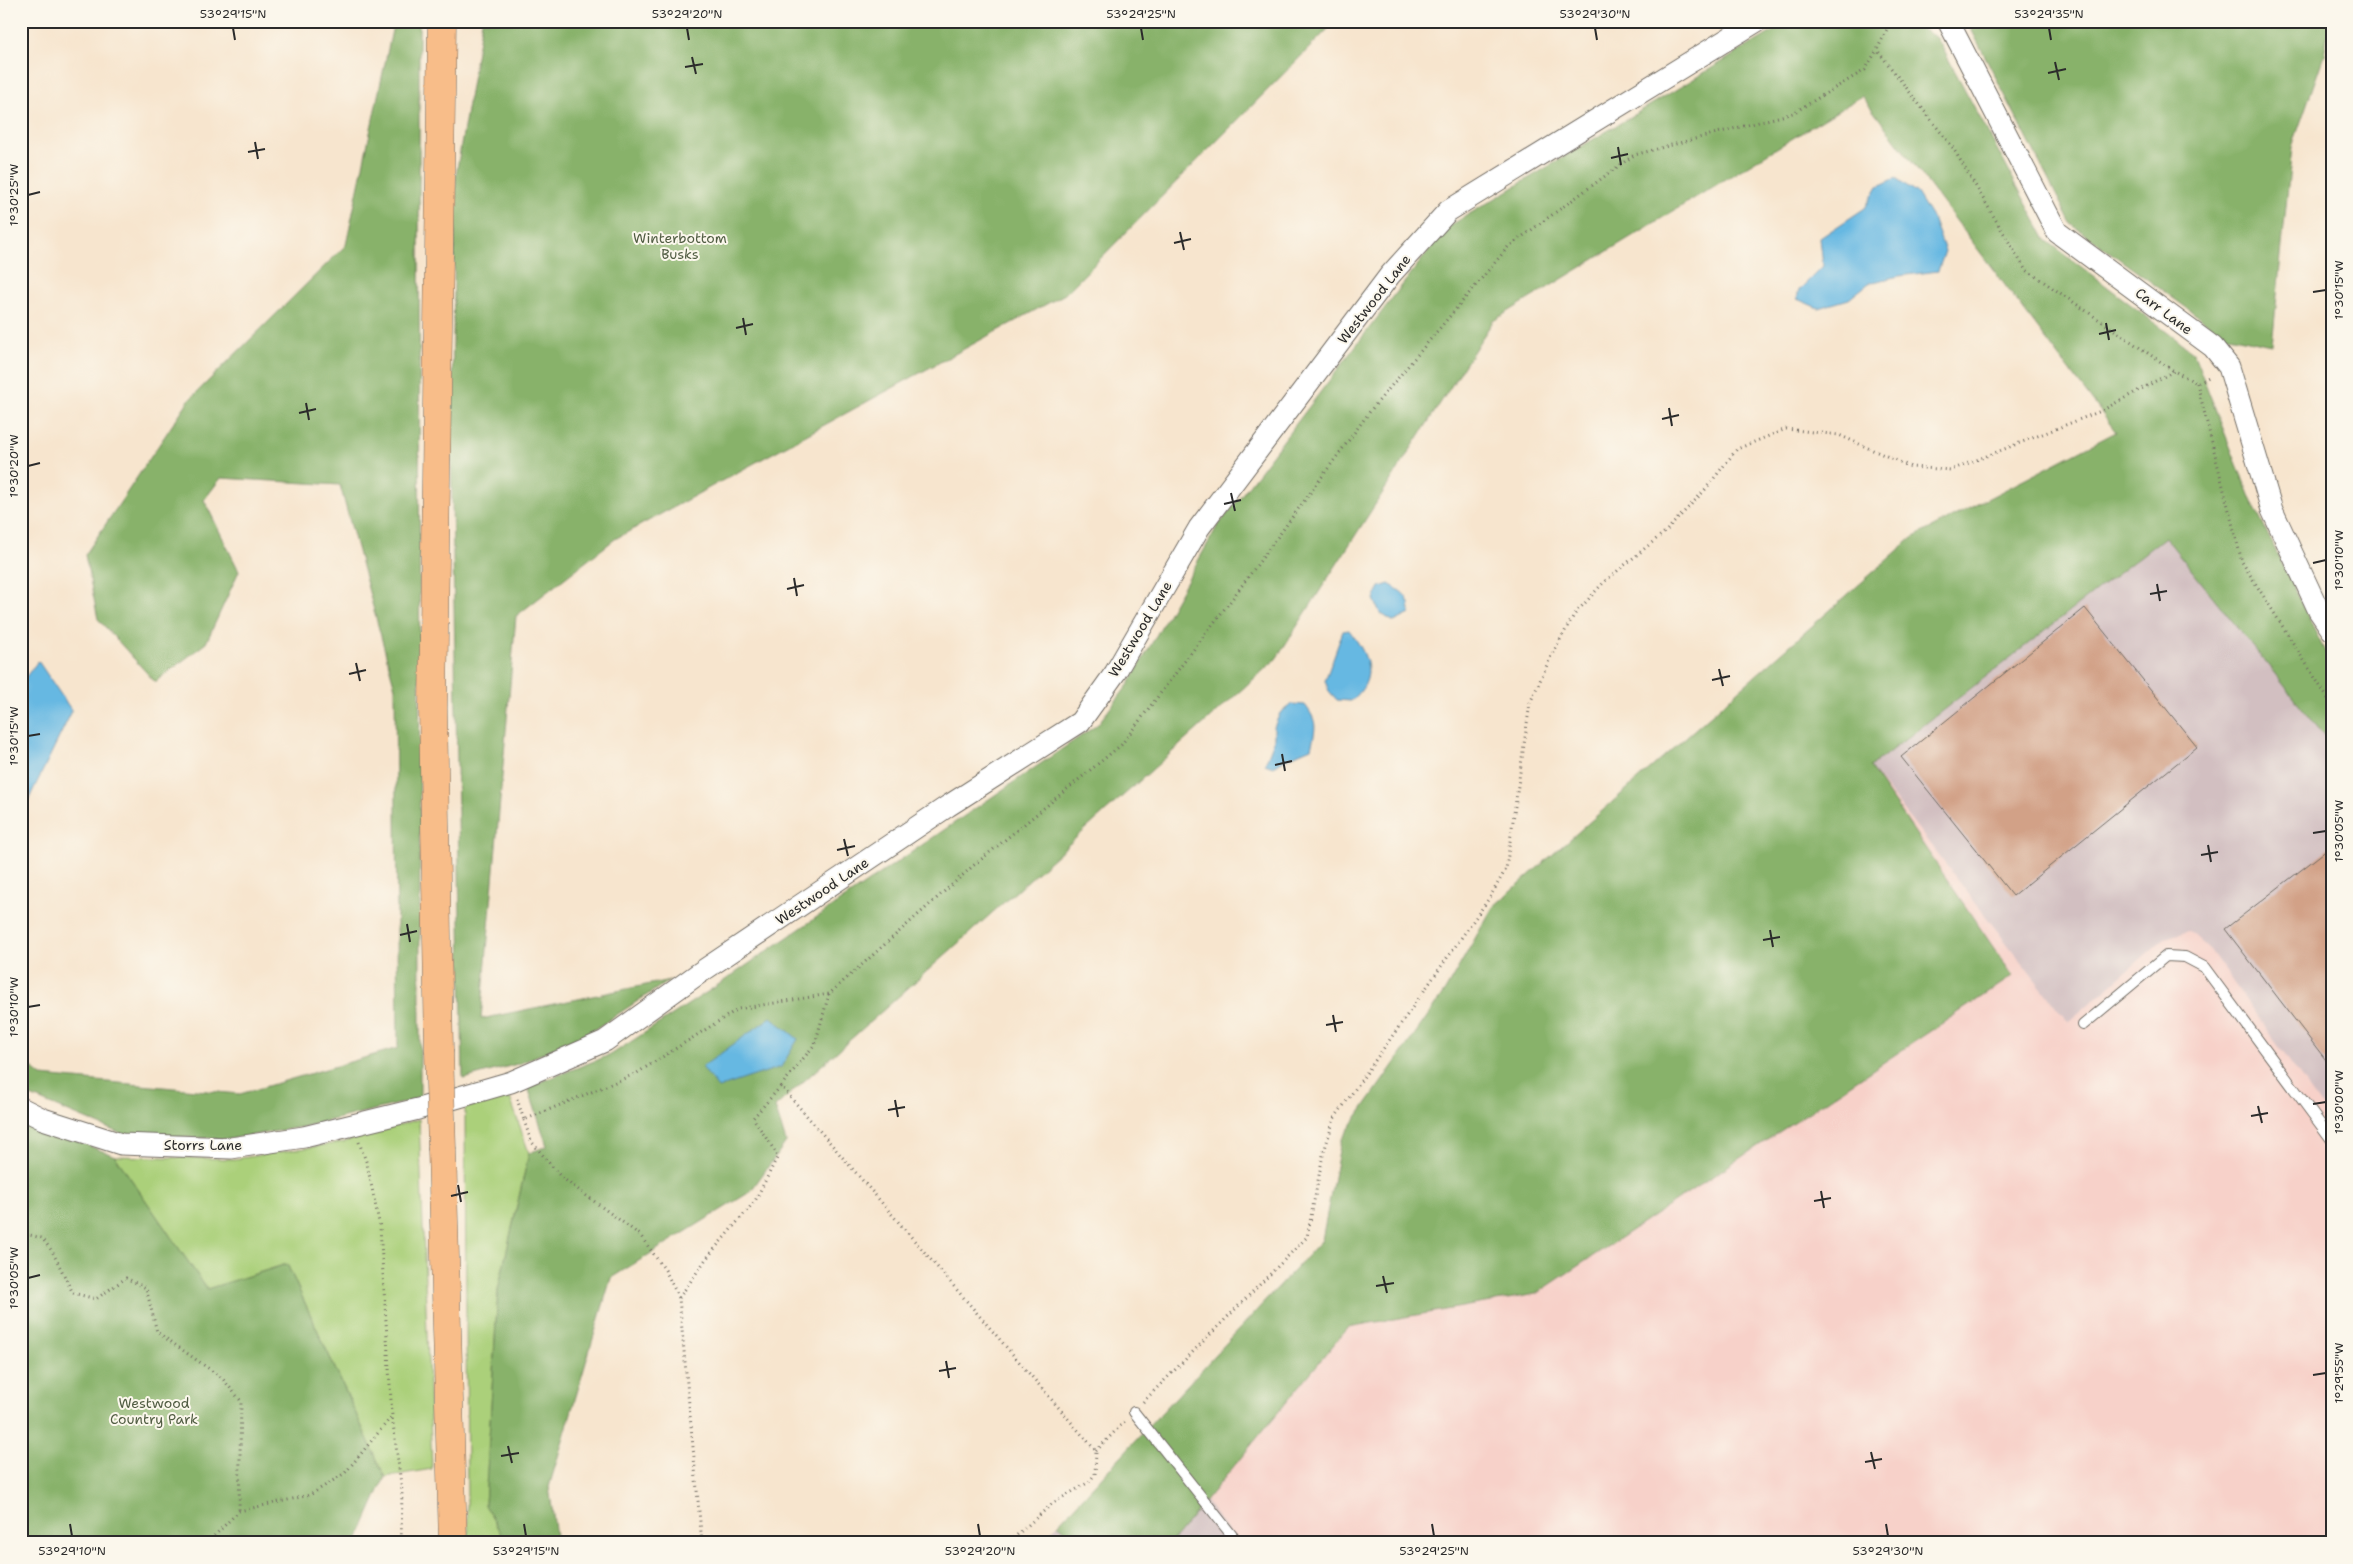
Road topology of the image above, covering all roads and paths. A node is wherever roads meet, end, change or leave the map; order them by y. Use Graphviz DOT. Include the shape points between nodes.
graph roads {
  1 [pos="442,21"];
  2 [pos="1757,21"];
  3 [pos="1891,21"];
  4 [pos="1948,21"];
  5 [pos="1877,50"];
  6 [pos="2228,367"];
  7 [pos="2174,371"];
  8 [pos="2197,383"];
  9 [pos="2332,630"];
  10 [pos="2332,705"];
  11 [pos="829,994"];
  12 [pos="2083,1024"];
  13 [pos="510,1082"];
  14 [pos="781,1086"];
  15 [pos="21,1108"];
  16 [pos="418,1109"];
  17 [pos="524,1120"];
  18 [pos="353,1125"];
  19 [pos="2332,1140"];
  20 [pos="21,1233"];
  21 [pos="679,1298"];
  22 [pos="1134,1412"];
  23 [pos="392,1416"];
  24 [pos="1096,1451"];
  25 [pos="239,1511"];
  26 [pos="207,1543"];
  27 [pos="401,1543"];
  28 [pos="453,1543"];
  29 [pos="702,1543"];
  30 [pos="1008,1543"];
  31 [pos="1238,1543"];
  1 -- 28 [label="highway, bridge" via="433,708"];
  2 -- 13 [label="street, Westwood Lane" via="1448,211 1390,275 1199,528 1115,672 1080,722 948,806 604,1041"];
  3 -- 5 [label="path"];
  4 -- 6 [label="street, Carr Lane" via="2057,232 2212,347"];
  5 -- 7 [label="path" via="1953,148 2025,269"];
  5 -- 11 [label="path" via="1865,70 1793,113 1634,155 1508,247 1371,410 1121,745 974,866"];
  6 -- 8 [label="path"];
  6 -- 9 [label="street, Carr Lane" via="2272,510"];
  7 -- 8 [label="path"];
  7 -- 22 [label="path" via="2101,411 1951,470 1911,467 1839,436 1786,429 1737,449 1666,532 1604,582 1574,615 1530,703 1506,869 1490,897 1334,1119 1322,1155 1306,1237"];
  8 -- 10 [label="path" via="2242,562"];
  11 -- 14 [label="path" via="815,1044"];
  11 -- 17 [label="path" via="738,1009 637,1072"];
  12 -- 19 [label="lane" via="2166,956 2184,956 2204,967"];
  13 -- 16 [label="street, Westwood Lane"];
  13 -- 17 [label="path"];
  14 -- 21 [label="path" via="753,1118 778,1156 755,1201 706,1259"];
  14 -- 24 [label="path"];
  15 -- 18 [label="street, Storrs Lane" via="121,1144 231,1148 304,1137"];
  16 -- 18 [label="street, Storrs Lane"];
  17 -- 21 [label="path" via="531,1141 561,1177 640,1235 665,1270"];
  18 -- 23 [label="path" via="367,1164 380,1227"];
  20 -- 25 [label="path" via="42,1238 73,1293 96,1299 126,1278 146,1288 157,1332 222,1378 241,1401"];
  21 -- 29 [label="path"];
  22 -- 24 [label="path"];
  22 -- 31 [label="lane"];
  23 -- 25 [label="path" via="345,1474 310,1495"];
  23 -- 27 [label="path" via="402,1491"];
  24 -- 30 [label="path" via="1095,1474 1089,1482 1052,1503"];
  25 -- 26 [label="path"];
}
